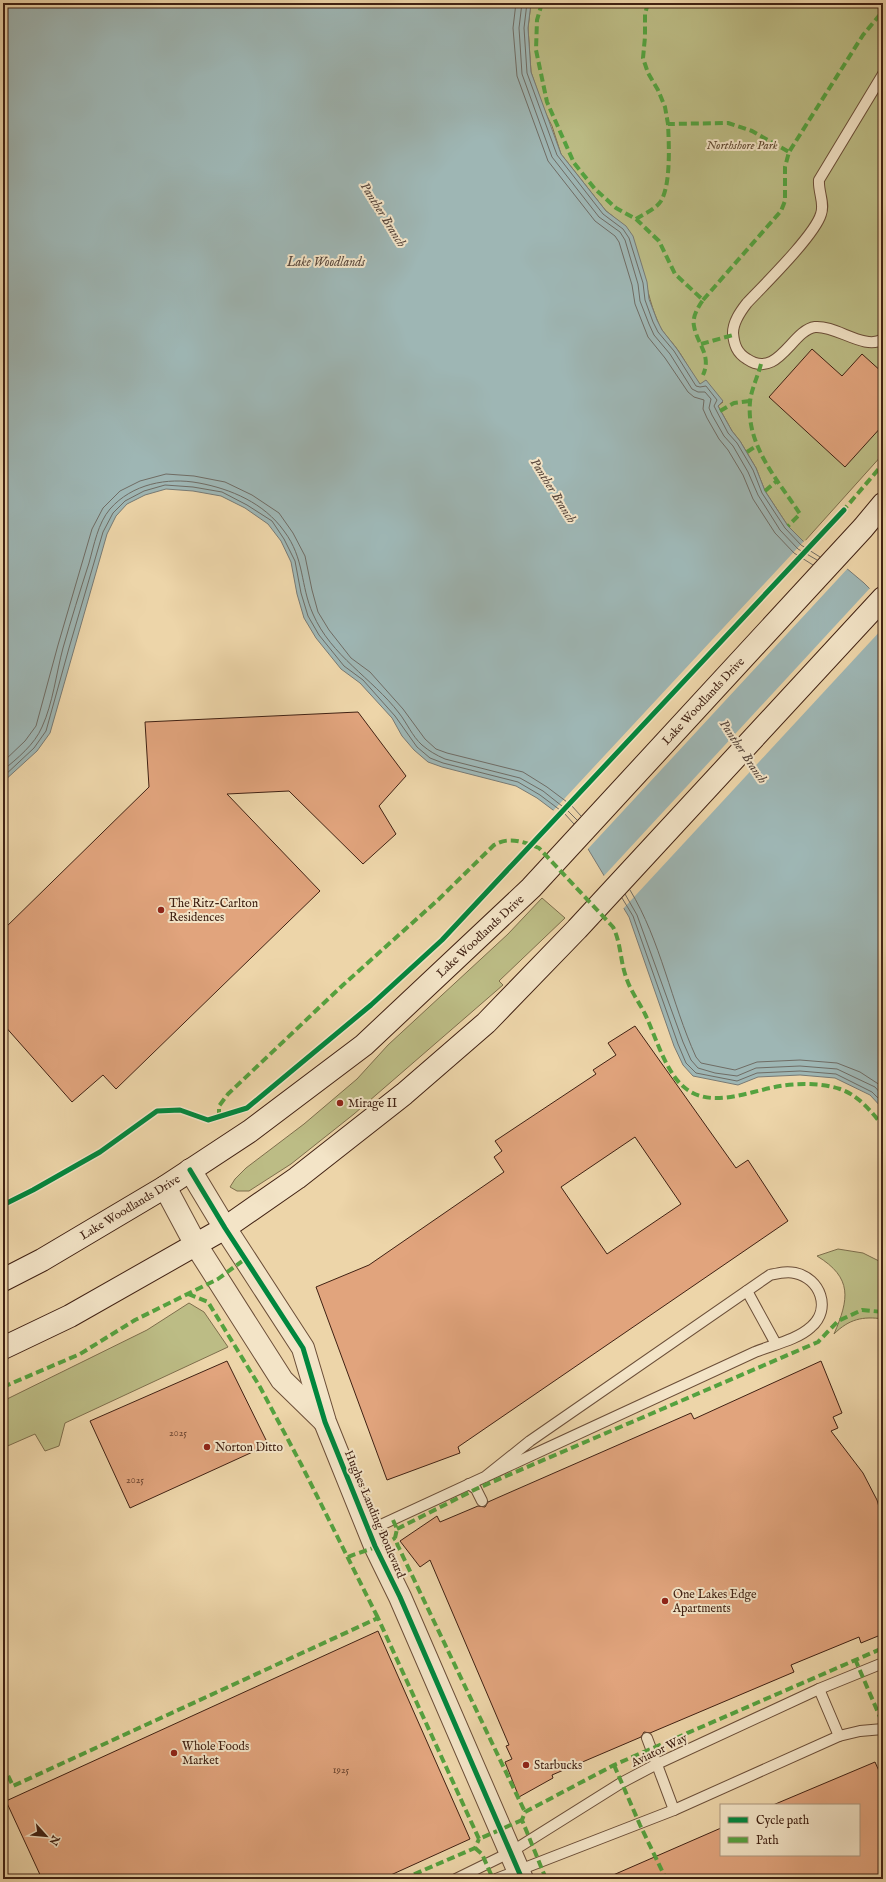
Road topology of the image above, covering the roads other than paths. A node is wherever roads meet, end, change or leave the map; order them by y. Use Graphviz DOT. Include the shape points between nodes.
graph roads {
  1 [pos="883,74"];
  2 [pos="883,339"];
  3 [pos="883,504"];
  4 [pos="883,598"];
  5 [pos="190,1170"];
  6 [pos="165,1187"];
  7 [pos="226,1228"];
  8 [pos="196,1245"];
  9 [pos="3,1280"];
  10 [pos="747,1291"];
  11 [pos="776,1344"];
  12 [pos="3,1348"];
  13 [pos="325,1422"];
  14 [pos="485,1477"];
  15 [pos="468,1484"];
  16 [pos="482,1501"];
  17 [pos="370,1530"];
  18 [pos="883,1663"];
  19 [pos="819,1689"];
  20 [pos="883,1728"];
  21 [pos="839,1736"];
  22 [pos="647,1738"];
  23 [pos="657,1764"];
  24 [pos="674,1810"];
  25 [pos="517,1867"];
  26 [pos="456,1879"];
  27 [pos="496,1879"];
  1 -- 2 [label="lane" via="821,176 818,188 822,208 817,222 747,303 733,328 737,350 751,362 761,364 781,356 807,330 815,327 833,329 859,340 872,342"];
  3 -- 5 [label="main road, Lake Woodlands Drive" via="531,888 364,1046 250,1131"];
  4 -- 7 [label="main road" via="577,929 486,1023 404,1094 297,1178"];
  5 -- 6 [label="main road, Lake Woodlands Drive"];
  5 -- 7 [label="main road, Hughes Landing Boulevard"];
  6 -- 8 [label="main road, Hughes Landing Boulevard"];
  6 -- 9 [label="main road, Lake Woodlands Drive" via="42,1260"];
  7 -- 8 [label="main road"];
  7 -- 13 [label="main road, Hughes Landing Boulevard" via="303,1348"];
  8 -- 12 [label="main road" via="70,1316"];
  8 -- 13 [label="main road, Hughes Landing Boulevard" via="282,1380"];
  10 -- 11 [label="lane"];
  10 -- 11 [label="lane" via="770,1275 784,1271 796,1273 818,1288 823,1298 821,1314 812,1326"];
  10 -- 14 [label="lane" via="530,1441"];
  11 -- 14 [label="lane"];
  13 -- 17 [label="main road, Hughes Landing Boulevard"];
  14 -- 15 [label="lane"];
  15 -- 16 [label="lane" via="476,1489"];
  15 -- 17 [label="lane"];
  17 -- 25 [label="main road, Hughes Landing Boulevard"];
  18 -- 19 [label="lane, Aviator Way"];
  19 -- 21 [label="lane"];
  19 -- 23 [label="lane, Aviator Way"];
  20 -- 21 [label="lane, Aviator Way"];
  21 -- 24 [label="lane, Aviator Way"];
  22 -- 23 [label="lane"];
  23 -- 24 [label="lane"];
  23 -- 25 [label="lane, Aviator Way" via="621,1783"];
  24 -- 25 [label="lane, Aviator Way"];
  25 -- 26 [label="lane, Aviator Way"];
  25 -- 27 [label="lane, Aviator Way"];
}
